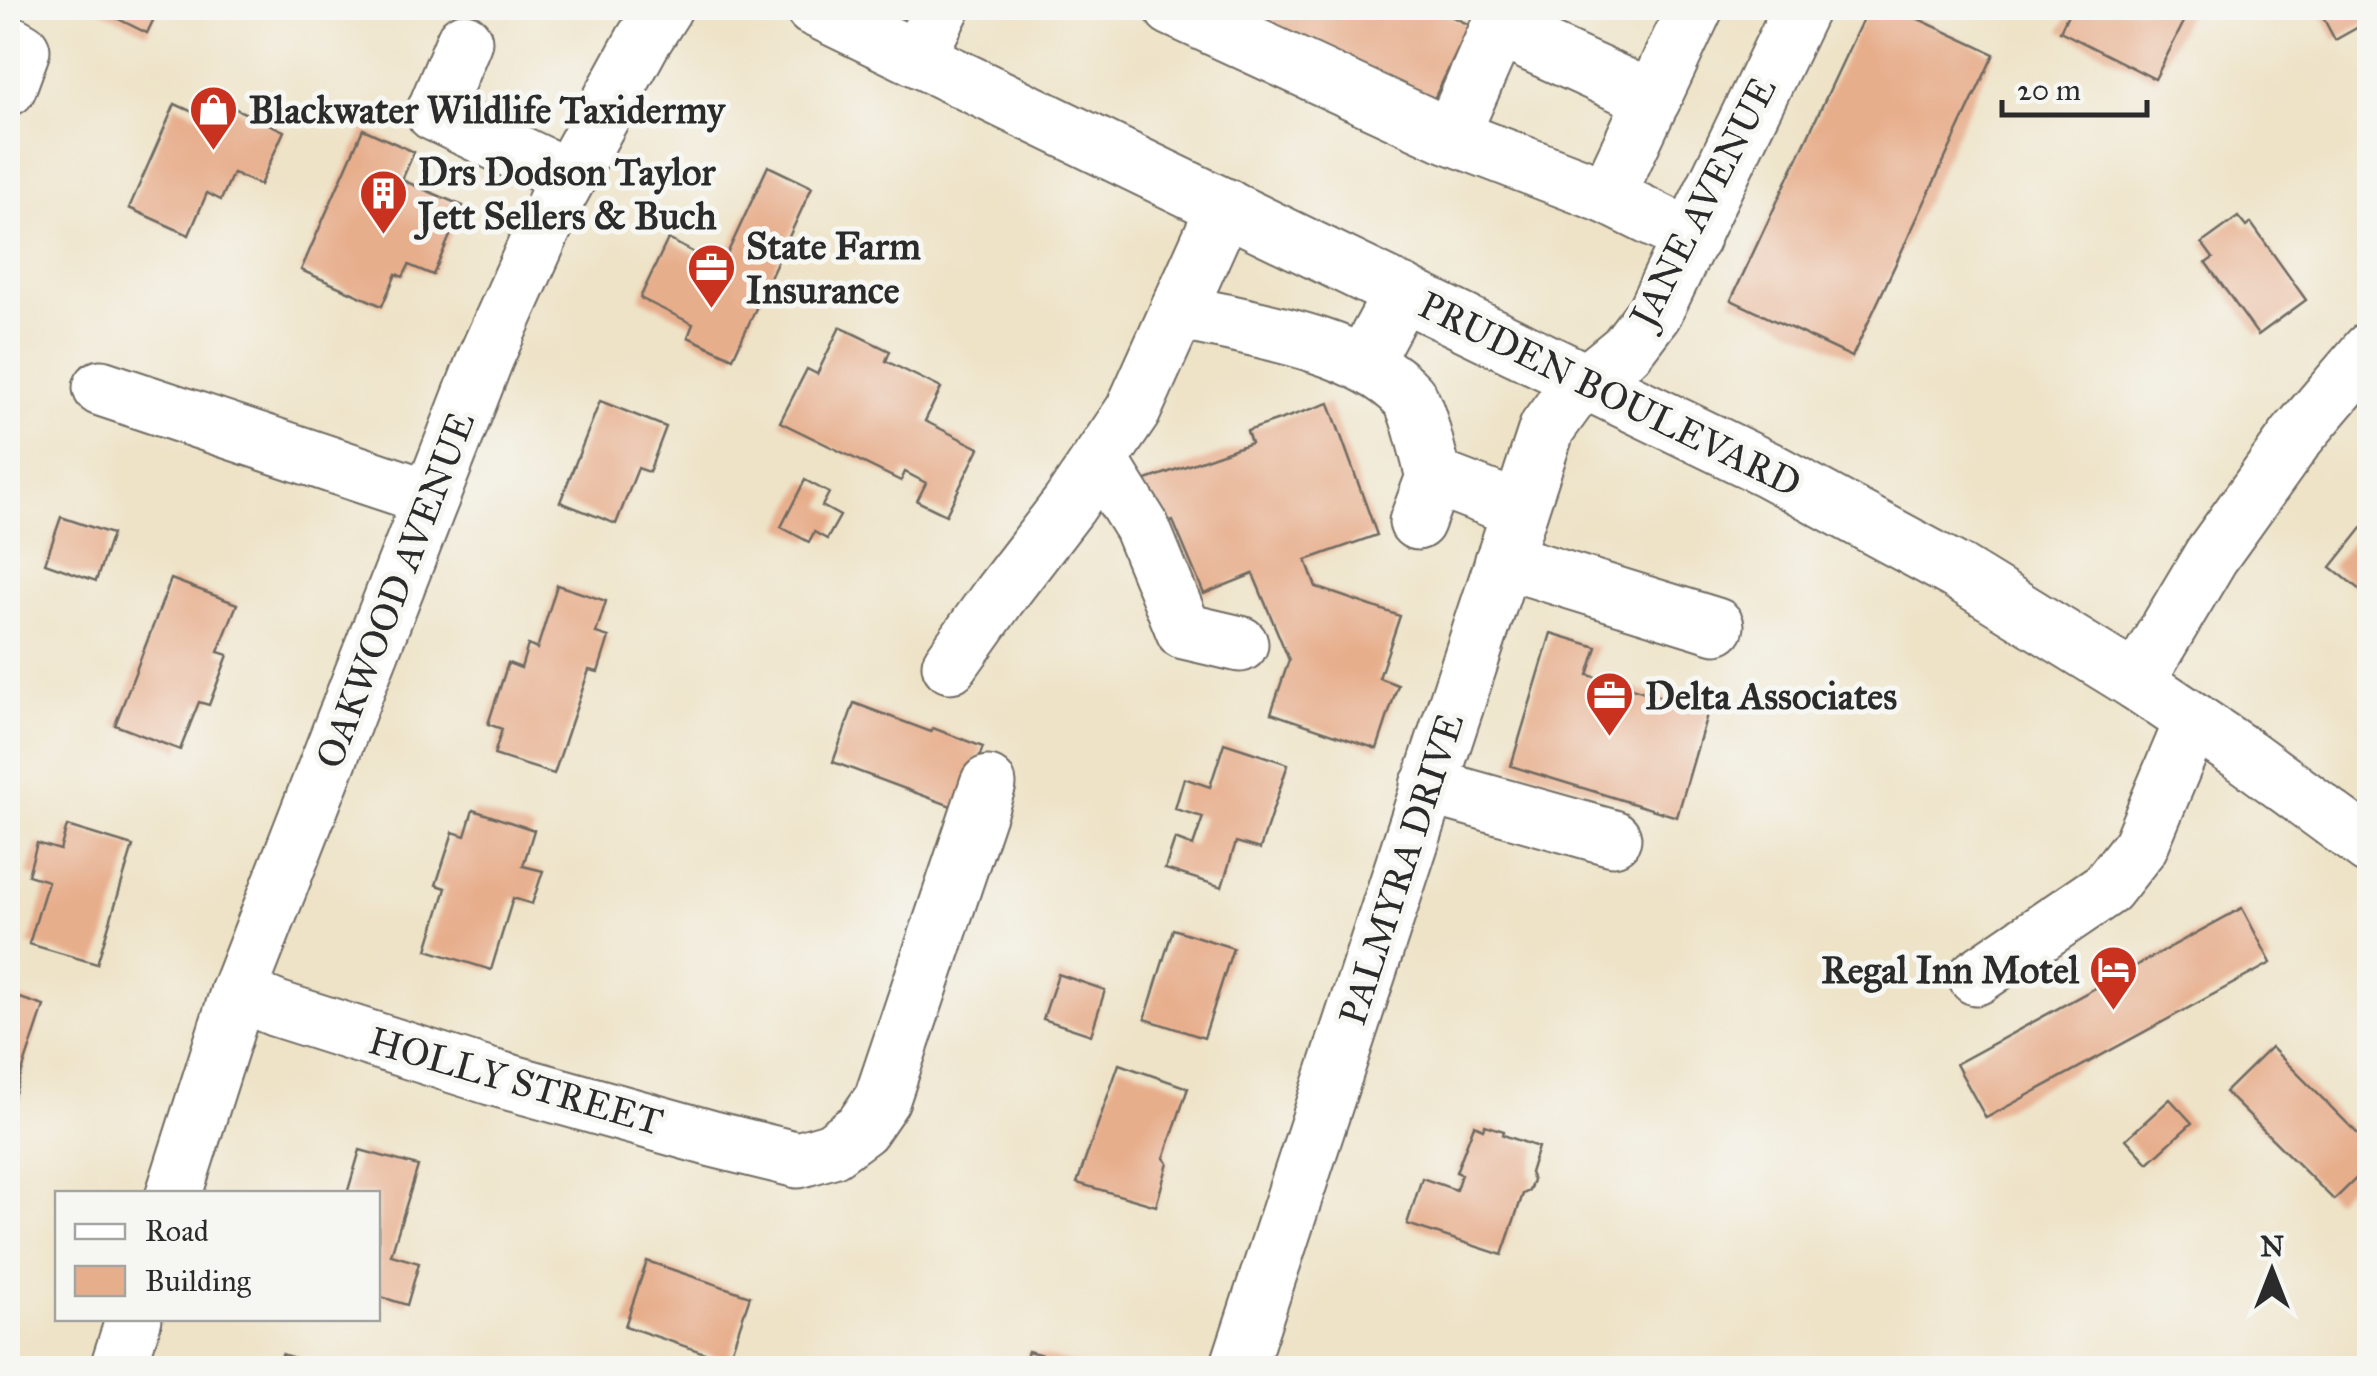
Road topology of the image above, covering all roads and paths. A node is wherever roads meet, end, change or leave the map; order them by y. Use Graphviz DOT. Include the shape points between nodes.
graph roads {
  1 [pos="664,8"];
  2 [pos="813,8"];
  3 [pos="942,8"];
  4 [pos="1172,8"];
  5 [pos="1695,8"];
  6 [pos="1801,8"];
  7 [pos="1503,18"];
  8 [pos="8,42"];
  9 [pos="464,42"];
  10 [pos="917,58"];
  11 [pos="8,88"];
  12 [pos="1653,98"];
  13 [pos="1451,136"];
  14 [pos="568,178"];
  15 [pos="1607,196"];
  16 [pos="1224,206"];
  17 [pos="1692,238"];
  18 [pos="1402,292"];
  19 [pos="1177,312"];
  20 [pos="2370,350"];
  21 [pos="1364,362"];
  22 [pos="1586,382"];
  23 [pos="101,388"];
  24 [pos="1100,460"];
  25 [pos="431,498"];
  26 [pos="1511,535"];
  27 [pos="1716,626"];
  28 [pos="1240,644"];
  29 [pos="950,666"];
  30 [pos="2136,682"];
  31 [pos="2193,720"];
  32 [pos="988,784"];
  33 [pos="1428,786"];
  34 [pos="1614,838"];
  35 [pos="2370,847"];
  36 [pos="1976,977"];
  37 [pos="238,993"];
  38 [pos="175,1191"];
  39 [pos="133,1321"];
  40 [pos="118,1368"];
  41 [pos="1238,1368"];
  1 -- 14 [label="street, OAKWOOD AVENUE"];
  2 -- 10 [label="street, PRUDEN BOULEVARD"];
  3 -- 10 [label="street"];
  4 -- 13 [label="street"];
  5 -- 12 [label="street"];
  6 -- 17 [label="street, JANE AVENUE"];
  7 -- 12 [label="street"];
  7 -- 13 [label="street"];
  8 -- 11 [label="street" via="22,50"];
  9 -- 14 [label="street" via="434,113"];
  10 -- 16 [label="street, PRUDEN BOULEVARD"];
  12 -- 15 [label="street"];
  13 -- 15 [label="street"];
  14 -- 25 [label="street, OAKWOOD AVENUE"];
  15 -- 17 [label="street"];
  16 -- 18 [label="street, PRUDEN BOULEVARD"];
  16 -- 19 [label="street"];
  17 -- 22 [label="street, JANE AVENUE" via="1654,313 1626,350"];
  18 -- 21 [label="street"];
  18 -- 22 [label="street, PRUDEN BOULEVARD"];
  19 -- 21 [label="street" via="1287,336"];
  19 -- 24 [label="street" via="1133,410"];
  20 -- 30 [label="street" via="2296,436 2211,556"];
  21 -- 26 [label="street" via="1411,398 1426,499"];
  22 -- 26 [label="street, PALMYRA DRIVE" via="1548,428"];
  22 -- 30 [label="street, PRUDEN BOULEVARD" via="1956,570"];
  23 -- 25 [label="street"];
  24 -- 28 [label="street" via="1141,526 1184,631"];
  24 -- 29 [label="street"];
  25 -- 37 [label="street, OAKWOOD AVENUE"];
  26 -- 27 [label="street"];
  26 -- 33 [label="street, PALMYRA DRIVE"];
  30 -- 31 [label="street, PRUDEN BOULEVARD"];
  31 -- 35 [label="street, PRUDEN BOULEVARD"];
  31 -- 36 [label="street" via="2140,846 2107,888"];
  32 -- 37 [label="street, HOLLY STREET" via="882,1099 862,1128 832,1150 798,1160 492,1077"];
  33 -- 34 [label="street"];
  33 -- 41 [label="street, PALMYRA DRIVE"];
  37 -- 38 [label="street, OAKWOOD AVENUE"];
  39 -- 40 [label="street"];
}
